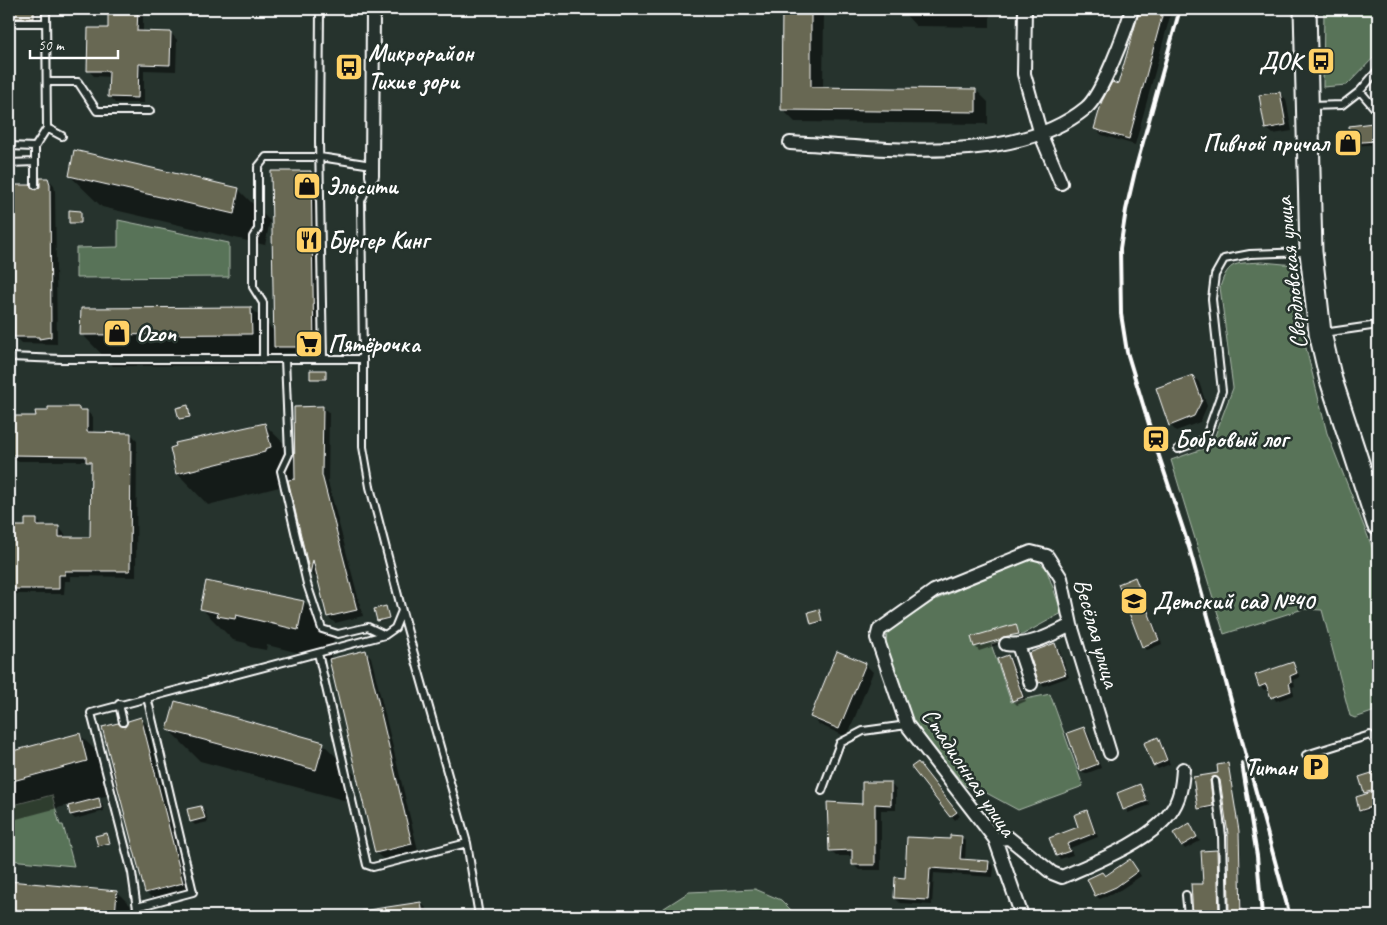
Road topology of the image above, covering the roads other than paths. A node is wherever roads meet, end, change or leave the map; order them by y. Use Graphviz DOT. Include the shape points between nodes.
graph roads {
  1 [pos="46,9"];
  2 [pos="320,9"];
  3 [pos="373,9"];
  4 [pos="1025,9"];
  5 [pos="1132,9"];
  6 [pos="1305,9"];
  7 [pos="9,22"];
  8 [pos="46,22"];
  9 [pos="1378,70"];
  10 [pos="47,82"];
  11 [pos="1360,91"];
  12 [pos="1306,106"];
  13 [pos="150,111"];
  14 [pos="1378,112"];
  15 [pos="47,128"];
  16 [pos="1041,135"];
  17 [pos="62,136"];
  18 [pos="790,143"];
  19 [pos="9,146"];
  20 [pos="35,147"];
  21 [pos="320,157"];
  22 [pos="35,162"];
  23 [pos="9,163"];
  24 [pos="372,171"];
  25 [pos="1062,183"];
  26 [pos="36,184"];
  27 [pos="1311,252"];
  28 [pos="1378,326"];
  29 [pos="1320,333"];
  30 [pos="9,357"];
  31 [pos="285,359"];
  32 [pos="323,359"];
  33 [pos="363,359"];
  34 [pos="263,360"];
  35 [pos="1178,449"];
  36 [pos="1378,524"];
  37 [pos="934,591"];
  38 [pos="402,611"];
  39 [pos="1071,625"];
  40 [pos="385,635"];
  41 [pos="318,653"];
  42 [pos="1031,684"];
  43 [pos="147,698"];
  44 [pos="120,704"];
  45 [pos="123,722"];
  46 [pos="907,725"];
  47 [pos="1378,744"];
  48 [pos="1110,753"];
  49 [pos="1306,756"];
  50 [pos="1184,769"];
  51 [pos="1215,781"];
  52 [pos="822,791"];
  53 [pos="995,839"];
  54 [pos="467,844"];
  55 [pos="1186,896"];
  56 [pos="137,907"];
  57 [pos="138,916"];
  58 [pos="478,916"];
  59 [pos="1022,916"];
  60 [pos="1188,916"];
  61 [pos="1224,916"];
  1 -- 8 [label="lane"];
  2 -- 21 [label="lane"];
  3 -- 24 [label="street"];
  4 -- 16 [label="street" via="1024,74"];
  5 -- 16 [label="street" via="1106,74 1087,107"];
  6 -- 12 [label="highway, Свердловская улица"];
  7 -- 8 [label="lane"];
  8 -- 10 [label="lane"];
  9 -- 11 [label="lane"];
  10 -- 13 [label="lane" via="78,82 97,111"];
  10 -- 15 [label="lane"];
  11 -- 12 [label="lane" via="1342,105"];
  11 -- 14 [label="lane"];
  12 -- 27 [label="highway, Свердловская улица"];
  15 -- 17 [label="lane"];
  15 -- 20 [label="lane"];
  16 -- 18 [label="street" via="999,145 949,150"];
  16 -- 25 [label="street"];
  19 -- 20 [label="lane"];
  20 -- 22 [label="lane"];
  21 -- 24 [label="lane"];
  21 -- 32 [label="lane"];
  21 -- 34 [label="lane" via="266,157 258,168 258,229 252,238 253,287 263,303"];
  22 -- 23 [label="lane"];
  22 -- 26 [label="lane"];
  24 -- 33 [label="lane" via="361,201"];
  27 -- 29 [label="highway, Свердловская улица"];
  27 -- 35 [label="lane" via="1250,254 1224,259 1215,275 1212,299 1222,391 1205,439"];
  28 -- 29 [label="lane"];
  29 -- 36 [label="highway, Свердловская улица" via="1334,389"];
  30 -- 34 [label="lane"];
  31 -- 32 [label="lane"];
  31 -- 34 [label="lane"];
  31 -- 40 [label="lane" via="289,454 281,471 306,584 322,629 338,634 368,627"];
  32 -- 33 [label="lane"];
  33 -- 38 [label="lane" via="363,447"];
  37 -- 39 [label="street, Весёлая улица" via="1031,552 1047,556 1061,578"];
  37 -- 46 [label="street, Стадионная улица" via="879,630 877,638"];
  38 -- 40 [label="lane" via="394,628"];
  38 -- 54 [label="lane"];
  39 -- 42 [label="street" via="1046,637 1012,645"];
  39 -- 48 [label="street, Весёлая улица"];
  40 -- 41 [label="lane"];
  41 -- 43 [label="lane"];
  41 -- 54 [label="lane" via="367,865 373,867"];
  43 -- 44 [label="lane"];
  43 -- 56 [label="lane" via="193,892"];
  44 -- 45 [label="lane"];
  44 -- 56 [label="lane" via="91,713 132,873"];
  46 -- 52 [label="lane" via="863,731 840,743"];
  46 -- 53 [label="street, Стадионная улица"];
  47 -- 49 [label="lane" via="1370,735"];
  50 -- 53 [label="street" via="1180,793 1170,814 1141,838 1062,877 1052,873 1009,838"];
  51 -- 61 [label="lane" via="1222,836"];
  53 -- 59 [label="street, Стадионная улица"];
  54 -- 58 [label="lane"];
  55 -- 60 [label="lane"];
  56 -- 57 [label="lane"];
}
